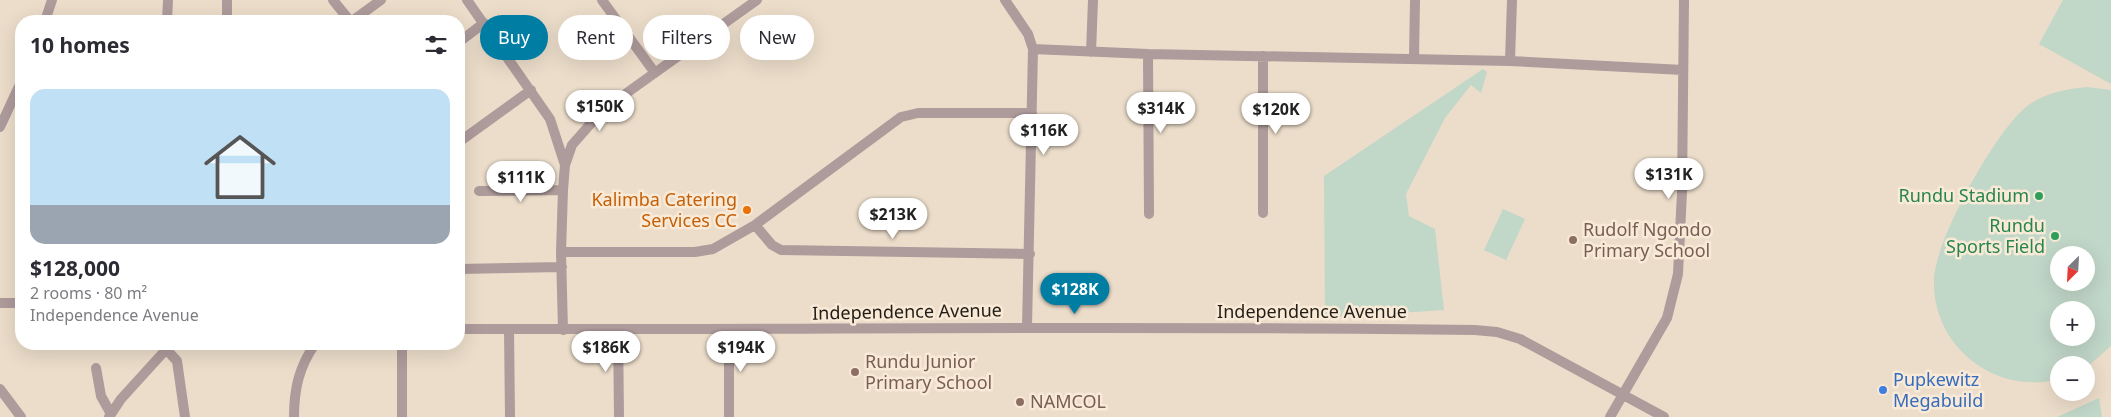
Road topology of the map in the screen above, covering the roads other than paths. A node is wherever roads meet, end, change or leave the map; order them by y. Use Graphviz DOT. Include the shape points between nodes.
graph roads {
  1 [pos="52,0"];
  2 [pos="227,0"];
  3 [pos="333,0"];
  4 [pos="381,0"];
  5 [pos="467,0"];
  6 [pos="602,0"];
  7 [pos="757,0"];
  8 [pos="1005,0"];
  9 [pos="1094,0"];
  10 [pos="1415,0"];
  11 [pos="1512,0"];
  12 [pos="1684,0"];
  13 [pos="165,1"];
  14 [pos="47,15"];
  15 [pos="166,15"];
  16 [pos="227,15"];
  17 [pos="346,15"];
  18 [pos="360,15"];
  19 [pos="480,18"];
  20 [pos="480,26"];
  21 [pos="465,37"];
  22 [pos="1033,49"];
  23 [pos="1091,52"];
  24 [pos="1148,54"];
  25 [pos="1263,56"];
  26 [pos="1414,59"];
  27 [pos="510,60"];
  28 [pos="1510,61"];
  29 [pos="1683,70"];
  30 [pos="655,73"];
  31 [pos="531,90"];
  32 [pos="15,95"];
  33 [pos="1032,113"];
  34 [pos="0,127"];
  35 [pos="465,138"];
  36 [pos="565,165"];
  37 [pos="479,190"];
  38 [pos="563,190"];
  39 [pos="1263,213"];
  40 [pos="1149,214"];
  41 [pos="755,225"];
  42 [pos="560,252"];
  43 [pos="1030,254"];
  44 [pos="562,267"];
  45 [pos="465,268"];
  46 [pos="0,303"];
  47 [pos="15,303"];
  48 [pos="1028,326"];
  49 [pos="465,329"];
  50 [pos="509,329"];
  51 [pos="618,329"];
  52 [pos="563,330"];
  53 [pos="729,330"];
  54 [pos="165,350"];
  55 [pos="170,350"];
  56 [pos="311,350"];
  57 [pos="402,350"];
  58 [pos="96,368"];
  59 [pos="0,389"];
  60 [pos="1622,393"];
  61 [pos="18,416"];
  62 [pos="110,416"];
  63 [pos="185,417"];
  64 [pos="294,417"];
  65 [pos="402,417"];
  66 [pos="510,417"];
  67 [pos="619,417"];
  68 [pos="729,417"];
  69 [pos="1610,417"];
  70 [pos="1664,417"];
  1 -- 14 [label="street"];
  2 -- 16 [label="street"];
  3 -- 17 [label="street"];
  4 -- 18 [label="street"];
  5 -- 19 [label="street"];
  6 -- 30 [label="street"];
  7 -- 30 [label="street"];
  8 -- 22 [label="street" via="1028,34"];
  9 -- 23 [label="street"];
  10 -- 26 [label="street"];
  11 -- 28 [label="street"];
  12 -- 29 [label="street"];
  13 -- 15 [label="street"];
  20 -- 21 [label="street"];
  22 -- 23 [label="street"];
  22 -- 33 [label="street"];
  23 -- 24 [label="street"];
  24 -- 25 [label="street"];
  24 -- 40 [label="street"];
  25 -- 26 [label="street"];
  25 -- 39 [label="street"];
  26 -- 28 [label="street"];
  27 -- 31 [label="street"];
  28 -- 29 [label="street"];
  29 -- 60 [label="street" via="1680,265 1676,288 1667,318"];
  30 -- 36 [label="street" via="589,125 572,145"];
  31 -- 35 [label="street"];
  31 -- 36 [label="street" via="550,119"];
  32 -- 34 [label="street"];
  33 -- 41 [label="street" via="909,114 890,124"];
  33 -- 43 [label="street"];
  36 -- 38 [label="street"];
  37 -- 38 [label="street"];
  38 -- 42 [label="street"];
  41 -- 42 [label="street" via="703,251"];
  41 -- 43 [label="street" via="772,245 781,250"];
  42 -- 44 [label="street"];
  43 -- 48 [label="street"];
  44 -- 45 [label="street"];
  44 -- 52 [label="street"];
  46 -- 47 [label="street"];
  48 -- 53 [label="street, Independence Avenue"];
  48 -- 60 [label="street, Independence Avenue" via="1497,332 1520,339"];
  49 -- 50 [label="street, Independence Avenue"];
  50 -- 52 [label="street, Independence Avenue"];
  50 -- 66 [label="street"];
  51 -- 52 [label="street, Independence Avenue"];
  51 -- 53 [label="street, Independence Avenue"];
  51 -- 67 [label="street"];
  53 -- 68 [label="street"];
  54 -- 62 [label="street"];
  55 -- 63 [label="street" via="177,362"];
  56 -- 64 [label="street" via="298,379"];
  57 -- 65 [label="street"];
  58 -- 62 [label="street" via="101,396"];
  59 -- 61 [label="street"];
  60 -- 69 [label="street"];
  60 -- 70 [label="street, Independence Avenue"];
}
